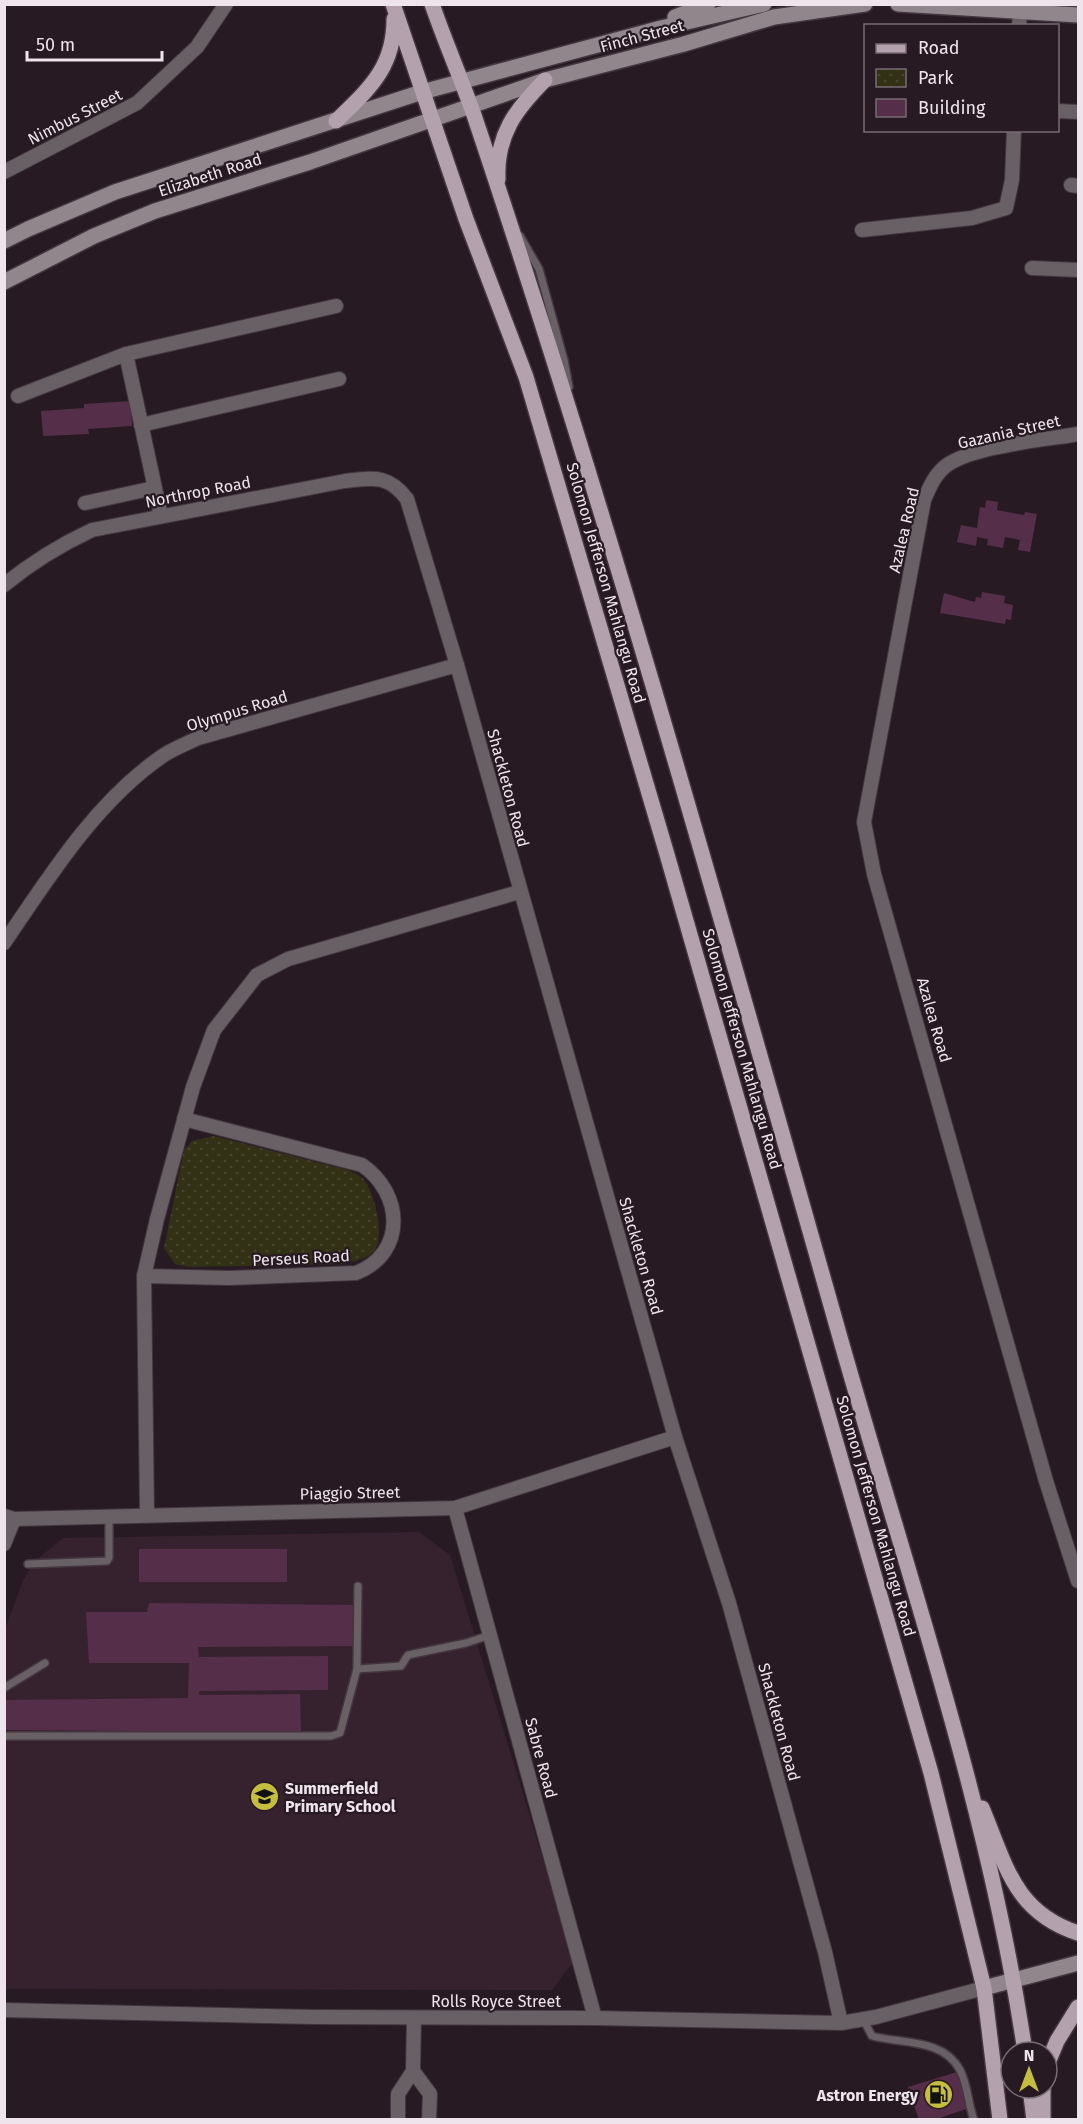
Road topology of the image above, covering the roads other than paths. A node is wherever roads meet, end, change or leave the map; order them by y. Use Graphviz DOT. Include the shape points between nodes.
graph roads {
  1 [pos="226,4"];
  2 [pos="432,4"];
  3 [pos="708,4"];
  4 [pos="764,4"];
  5 [pos="898,4"];
  6 [pos="393,5"];
  7 [pos="859,5"];
  8 [pos="950,7"];
  9 [pos="1078,15"];
  10 [pos="1020,19"];
  11 [pos="661,28"];
  12 [pos="545,80"];
  13 [pos="460,82"];
  14 [pos="422,92"];
  15 [pos="471,106"];
  16 [pos="1059,111"];
  17 [pos="1078,112"];
  18 [pos="433,118"];
  19 [pos="336,122"];
  20 [pos="1014,132"];
  21 [pos="4,172"];
  22 [pos="498,188"];
  23 [pos="862,230"];
  24 [pos="4,241"];
  25 [pos="1032,268"];
  26 [pos="1078,270"];
  27 [pos="4,282"];
  28 [pos="336,306"];
  29 [pos="126,354"];
  30 [pos="339,379"];
  31 [pos="18,396"];
  32 [pos="141,425"];
  33 [pos="1078,434"];
  34 [pos="947,465"];
  35 [pos="154,488"];
  36 [pos="406,499"];
  37 [pos="85,503"];
  38 [pos="160,516"];
  39 [pos="4,585"];
  40 [pos="457,665"];
  41 [pos="519,891"];
  42 [pos="4,943"];
  43 [pos="184,1119"];
  44 [pos="144,1276"];
  45 [pos="675,1437"];
  46 [pos="455,1508"];
  47 [pos="147,1514"];
  48 [pos="110,1516"];
  49 [pos="9,1518"];
  50 [pos="4,1544"];
  51 [pos="28,1564"];
  52 [pos="1078,1581"];
  53 [pos="358,1586"];
  54 [pos="490,1635"];
  55 [pos="45,1663"];
  56 [pos="357,1669"];
  57 [pos="4,1688"];
  58 [pos="4,1736"];
  59 [pos="966,1770"];
  60 [pos="1078,1933"];
  61 [pos="1078,1963"];
  62 [pos="1014,1980"];
  63 [pos="984,1988"];
  64 [pos="1078,2007"];
  65 [pos="4,2010"];
  66 [pos="414,2018"];
  67 [pos="595,2018"];
  68 [pos="863,2019"];
  69 [pos="841,2022"];
  70 [pos="1022,2040"];
  71 [pos="1058,2040"];
  72 [pos="413,2078"];
  73 [pos="1032,2100"];
  74 [pos="1043,2100"];
  75 [pos="398,2120"];
  76 [pos="429,2120"];
  77 [pos="974,2120"];
  78 [pos="1000,2120"];
  79 [pos="1034,2120"];
  80 [pos="1042,2120"];
  1 -- 21 [label="street, Nimbus Street" via="197,47 137,104"];
  2 -- 13 [label="main road, Solomon Jefferson Mahlangu Road"];
  3 -- 11 [label="street" via="671,19"];
  4 -- 11 [label="street, Finch Street"];
  5 -- 8 [label="street"];
  6 -- 14 [label="main road, Solomon Jefferson Mahlangu Road"];
  6 -- 19 [label="main road" via="394,34 388,61 369,90"];
  7 -- 12 [label="street, Finch Street" via="774,17"];
  8 -- 10 [label="street"];
  9 -- 10 [label="street"];
  11 -- 13 [label="street, Finch Street"];
  12 -- 15 [label="street, Finch Street"];
  12 -- 22 [label="main road" via="521,104 504,132 497,168"];
  13 -- 14 [label="street, Finch Street"];
  13 -- 15 [label="main road, Solomon Jefferson Mahlangu Road"];
  14 -- 18 [label="main road, Solomon Jefferson Mahlangu Road"];
  14 -- 19 [label="street, Elizabeth Road"];
  15 -- 18 [label="street, Finch Street"];
  15 -- 22 [label="main road, Solomon Jefferson Mahlangu Road"];
  16 -- 17 [label="street"];
  18 -- 27 [label="street, Elizabeth Road" via="155,211 94,236"];
  18 -- 63 [label="main road, Solomon Jefferson Mahlangu Road" via="466,219 526,377 666,851 932,1773"];
  19 -- 24 [label="street, Elizabeth Road" via="115,192"];
  20 -- 23 [label="street" via="1012,180 1006,208 972,219"];
  22 -- 59 [label="main road, Solomon Jefferson Mahlangu Road" via="576,433 732,956 885,1500"];
  25 -- 26 [label="street"];
  28 -- 29 [label="street"];
  29 -- 31 [label="street"];
  29 -- 32 [label="street"];
  30 -- 32 [label="street"];
  32 -- 35 [label="street"];
  33 -- 34 [label="street, Gazania Street" via="992,449"];
  34 -- 52 [label="street, Azalea Road" via="934,478 924,500 864,829 1046,1481"];
  35 -- 37 [label="street"];
  35 -- 38 [label="street"];
  36 -- 38 [label="street, Northrop Road" via="396,484 367,479"];
  36 -- 40 [label="street, Shackleton Road"];
  38 -- 39 [label="street, Northrop Road" via="92,530 49,553"];
  40 -- 41 [label="street, Shackleton Road"];
  40 -- 42 [label="street, Olympus Road" via="198,738 164,755 137,775 87,828"];
  41 -- 43 [label="street" via="288,959 257,975 214,1030"];
  41 -- 45 [label="street, Shackleton Road"];
  43 -- 44 [label="street"];
  43 -- 44 [label="street, Perseus Road" via="362,1165 376,1175 390,1202 394,1228 383,1256 356,1273 229,1278"];
  44 -- 47 [label="street"];
  45 -- 46 [label="street, Piaggio Street"];
  45 -- 69 [label="street, Shackleton Road" via="729,1604"];
  46 -- 47 [label="street, Piaggio Street"];
  46 -- 54 [label="street, Sabre Road"];
  47 -- 48 [label="street, Piaggio Street"];
  48 -- 49 [label="street, Piaggio Street"];
  48 -- 51 [label="lane" via="107,1561"];
  49 -- 50 [label="street"];
  53 -- 56 [label="lane"];
  54 -- 56 [label="lane" via="408,1655 401,1666"];
  54 -- 67 [label="street, Sabre Road"];
  55 -- 57 [label="lane"];
  56 -- 58 [label="lane" via="344,1725 340,1733 331,1736"];
  59 -- 60 [label="main road" via="1010,1876 1028,1904 1057,1926"];
  59 -- 62 [label="main road, Solomon Jefferson Mahlangu Road"];
  61 -- 62 [label="street"];
  62 -- 63 [label="street"];
  62 -- 70 [label="main road, Solomon Jefferson Mahlangu Road"];
  63 -- 68 [label="street, Rolls Royce Street"];
  63 -- 78 [label="main road, Solomon Jefferson Mahlangu Road"];
  64 -- 71 [label="main road"];
  65 -- 66 [label="street, Rolls Royce Street"];
  66 -- 67 [label="street, Rolls Royce Street"];
  66 -- 72 [label="street"];
  67 -- 69 [label="street, Rolls Royce Street"];
  68 -- 69 [label="street, Rolls Royce Street"];
  68 -- 77 [label="lane" via="872,2036 924,2044 943,2053 959,2068"];
  72 -- 75 [label="street" via="398,2094"];
  72 -- 76 [label="street" via="429,2094"];
  73 -- 79 [label="main road"];
  74 -- 80 [label="main road"];
}
